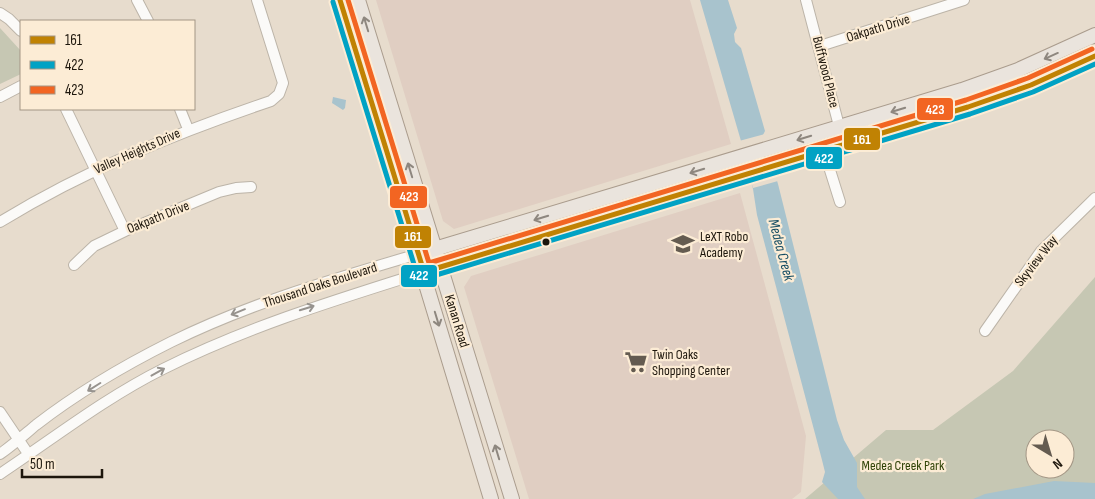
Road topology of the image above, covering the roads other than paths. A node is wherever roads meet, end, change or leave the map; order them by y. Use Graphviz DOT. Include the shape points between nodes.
graph roads {
  1 [pos="136,0"];
  2 [pos="257,0"];
  3 [pos="340,0"];
  4 [pos="358,0"];
  5 [pos="806,0"];
  6 [pos="964,0"];
  7 [pos="0,14"];
  8 [pos="147,20"];
  9 [pos="20,30"];
  10 [pos="1095,35"];
  11 [pos="820,46"];
  12 [pos="1095,56"];
  13 [pos="20,87"];
  14 [pos="0,97"];
  15 [pos="66,110"];
  16 [pos="180,110"];
  17 [pos="839,128"];
  18 [pos="188,129"];
  19 [pos="844,145"];
  20 [pos="824,151"];
  21 [pos="95,169"];
  22 [pos="251,187"];
  23 [pos="1095,198"];
  24 [pos="840,202"];
  25 [pos="0,222"];
  26 [pos="125,230"];
  27 [pos="435,250"];
  28 [pos="418,254"];
  29 [pos="74,265"];
  30 [pos="441,268"];
  31 [pos="424,272"];
  32 [pos="985,331"];
  33 [pos="0,412"];
  34 [pos="18,440"];
  35 [pos="0,454"];
  36 [pos="29,455"];
  37 [pos="0,474"];
  38 [pos="491,499"];
  39 [pos="512,499"];
  1 -- 8 [label="street"];
  2 -- 18 [label="street, Valley Heights Drive" via="283,83 280,94 271,101"];
  3 -- 28 [label="main road, Kanan Road"];
  27 -- 4 [label="main road, Kanan Road, one-way"];
  5 -- 11 [label="street, Buffwood Place"];
  6 -- 11 [label="street, Oakpath Drive"];
  7 -- 9 [label="street"];
  10 -- 17 [label="main road, Thousand Oaks Boulevard, one-way" via="1018,70"];
  11 -- 17 [label="street, Buffwood Place"];
  12 -- 19 [label="main road, Thousand Oaks Boulevard" via="1022,88"];
  13 -- 14 [label="street"];
  15 -- 21 [label="street"];
  16 -- 18 [label="street"];
  17 -- 19 [label="street, Buffwood Place"];
  17 -- 27 [label="main road, Thousand Oaks Boulevard, one-way"];
  18 -- 21 [label="street, Valley Heights Drive"];
  19 -- 20 [label="main road, Thousand Oaks Boulevard"];
  20 -- 24 [label="street"];
  20 -- 30 [label="main road, Thousand Oaks Boulevard"];
  21 -- 25 [label="street, Valley Heights Drive"];
  21 -- 26 [label="street"];
  22 -- 26 [label="street, Oakpath Drive" via="219,192"];
  23 -- 32 [label="street, Skyview Way" via="1041,251"];
  26 -- 29 [label="street, Oakpath Drive" via="94,246"];
  27 -- 28 [label="main road, Thousand Oaks Boulevard"];
  27 -- 30 [label="main road, Kanan Road"];
  28 -- 31 [label="main road, Kanan Road"];
  28 -- 34 [label="street, Thousand Oaks Boulevard, one-way" via="286,294 171,342 75,399"];
  30 -- 31 [label="main road, Thousand Oaks Boulevard"];
  39 -- 30 [label="main road, Kanan Road, one-way"];
  36 -- 31 [label="street, Thousand Oaks Boulevard, one-way" via="113,397 187,358 299,311"];
  31 -- 38 [label="main road, Kanan Road, one-way"];
  33 -- 34 [label="street"];
  34 -- 35 [label="street, Thousand Oaks Boulevard"];
  34 -- 36 [label="street"];
  36 -- 37 [label="street, Thousand Oaks Boulevard"];
}
